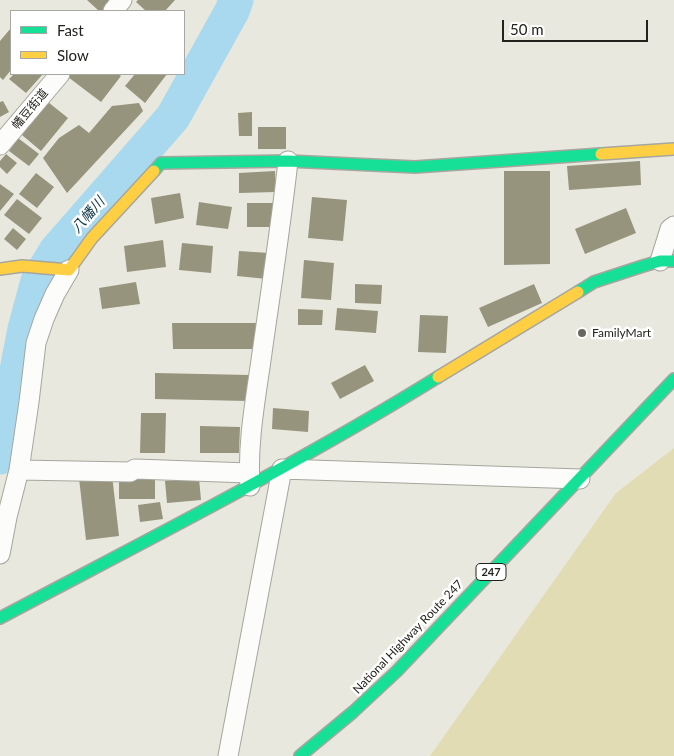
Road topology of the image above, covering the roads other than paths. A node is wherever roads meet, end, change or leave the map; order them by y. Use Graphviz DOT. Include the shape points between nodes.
graph roads {
  1 [pos="122,0"];
  2 [pos="114,10"];
  3 [pos="59,75"];
  4 [pos="0,145"];
  5 [pos="674,149"];
  6 [pos="288,161"];
  7 [pos="674,226"];
  8 [pos="667,261"];
  9 [pos="0,269"];
  10 [pos="68,270"];
  11 [pos="674,378"];
  12 [pos="282,469"];
  13 [pos="19,470"];
  14 [pos="249,479"];
  15 [pos="580,479"];
  16 [pos="0,554"];
  17 [pos="0,618"];
  18 [pos="228,756"];
  19 [pos="300,756"];
  1 -- 2 [label="street"];
  3 -- 4 [label="street, 幡豆街道"];
  5 -- 6 [label="main road" via="415,167"];
  6 -- 10 [label="main road" via="161,163 92,238"];
  6 -- 14 [label="street" via="253,420"];
  7 -- 8 [label="street" via="670,229"];
  8 -- 12 [label="main road" via="594,282"];
  9 -- 10 [label="main road" via="22,266"];
  10 -- 13 [label="street" via="54,294 36,343"];
  11 -- 15 [label="main road, National Highway Route 247 / 247"];
  12 -- 14 [label="main road"];
  12 -- 15 [label="street"];
  12 -- 18 [label="street"];
  13 -- 14 [label="street" via="130,472 135,469"];
  13 -- 16 [label="street"];
  14 -- 17 [label="main road"];
  15 -- 19 [label="main road, National Highway Route 247 / 247" via="397,670"];
}
